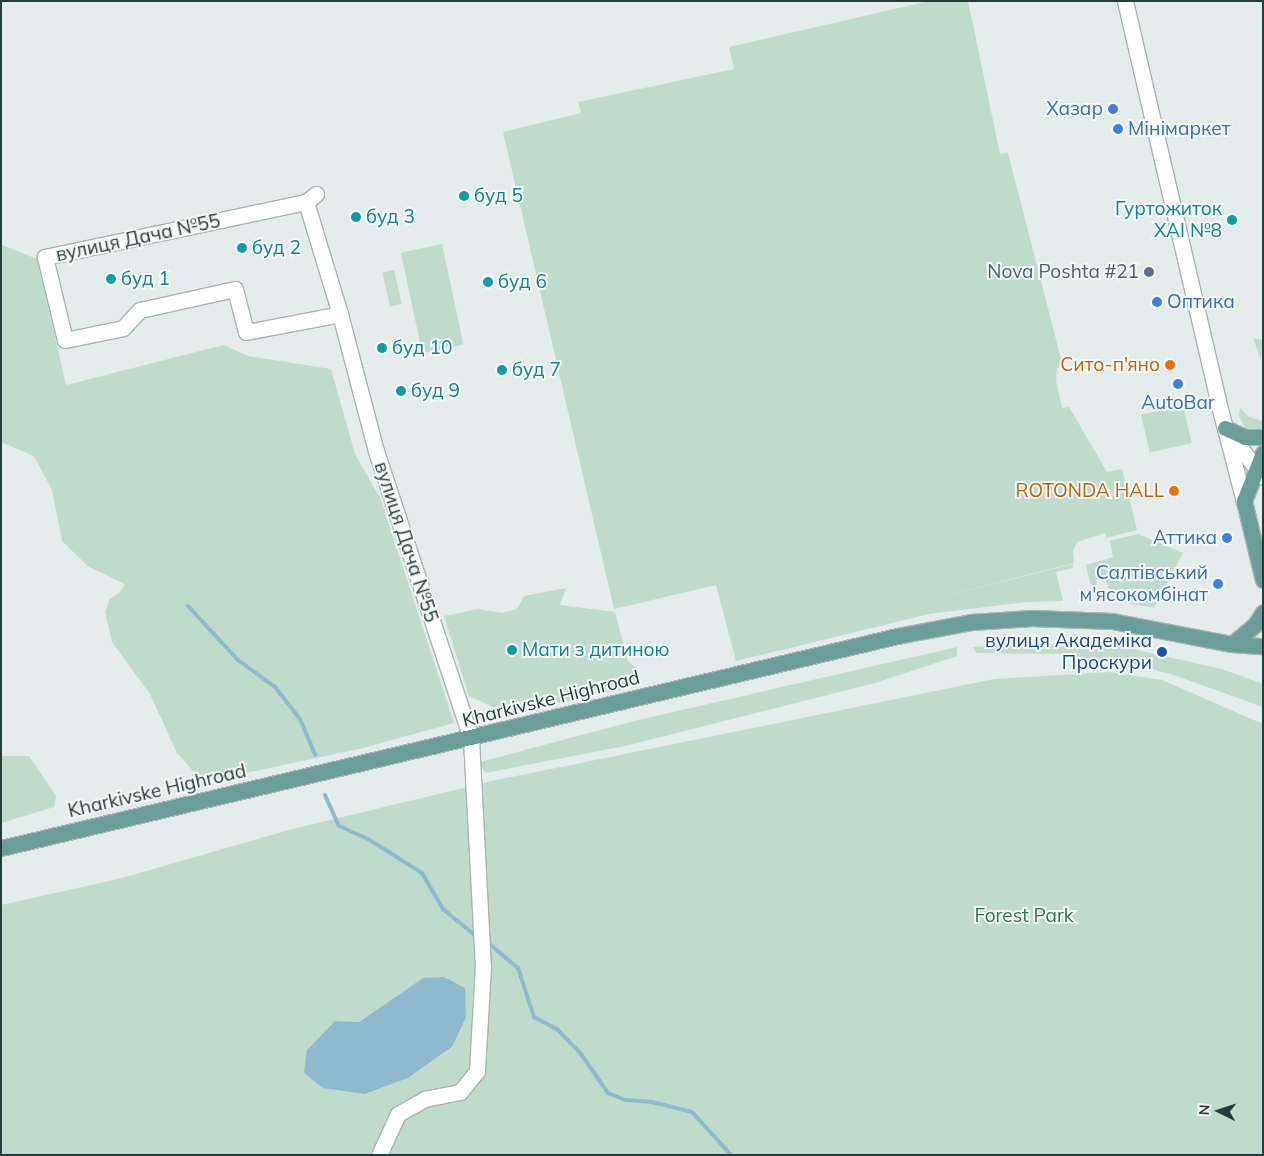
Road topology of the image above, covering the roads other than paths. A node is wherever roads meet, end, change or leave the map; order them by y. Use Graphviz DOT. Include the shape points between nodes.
graph roads {
  1 [pos="1125,1"];
  2 [pos="340,314"];
  3 [pos="1224,428"];
  4 [pos="1263,438"];
  5 [pos="1263,453"];
  6 [pos="1259,473"];
  7 [pos="1244,501"];
  8 [pos="1263,580"];
  9 [pos="1263,612"];
  10 [pos="1232,644"];
  11 [pos="1263,646"];
  12 [pos="1247,650"];
  13 [pos="1263,652"];
  14 [pos="1263,657"];
  15 [pos="471,739"];
  16 [pos="1,848"];
  17 [pos="379,1155"];
  1 -- 3 [label="street"];
  2 -- 2 [label="street, вулиця Дача №55" via="246,332 235,289 140,310 123,328 65,340 46,257 311,198"];
  2 -- 15 [label="street, вулиця Дача №55" via="384,477"];
  3 -- 4 [label="main road" via="1245,437"];
  3 -- 6 [label="street"];
  3 -- 7 [label="street"];
  5 -- 6 [label="main road"];
  6 -- 7 [label="main road"];
  7 -- 8 [label="main road"];
  9 -- 10 [label="main road" via="1255,625"];
  10 -- 11 [label="main road, Kharkivske Highroad"];
  10 -- 12 [label="main road, Kharkivske Highroad"];
  10 -- 15 [label="main road, Kharkivske Highroad" via="1112,621 994,619 897,636"];
  12 -- 13 [label="main road"];
  12 -- 14 [label="main road, Kharkivske Highroad"];
  15 -- 16 [label="main road, Kharkivske Highroad"];
  15 -- 17 [label="street, вулиця Дача №55" via="483,966 480,1055 475,1076 460,1092 425,1099 398,1114"];
}
